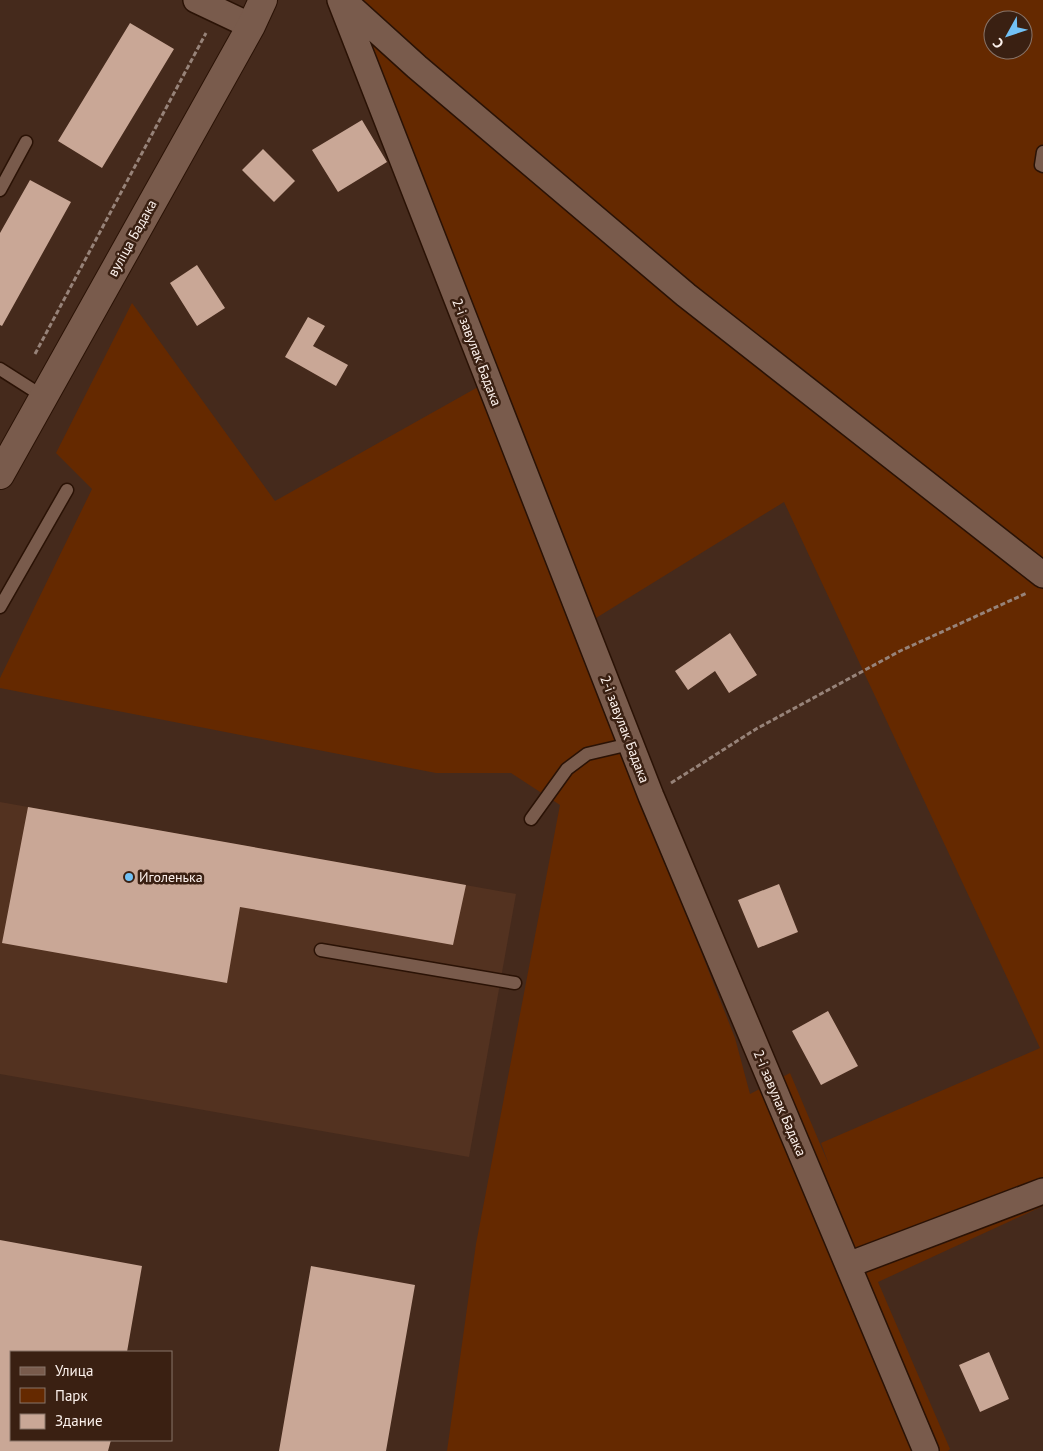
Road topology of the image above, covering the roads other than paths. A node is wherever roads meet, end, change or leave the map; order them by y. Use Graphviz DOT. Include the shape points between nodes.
graph roads {
  1 [pos="196,0"];
  2 [pos="262,0"];
  3 [pos="341,0"];
  4 [pos="251,26"];
  5 [pos="26,142"];
  6 [pos="1043,152"];
  7 [pos="1043,166"];
  8 [pos="0,190"];
  9 [pos="0,369"];
  10 [pos="44,397"];
  11 [pos="0,475"];
  12 [pos="67,490"];
  13 [pos="1038,582"];
  14 [pos="0,607"];
  15 [pos="630,744"];
  16 [pos="531,819"];
  17 [pos="320,950"];
  18 [pos="515,983"];
  19 [pos="1043,1191"];
  20 [pos="848,1266"];
  21 [pos="926,1451"];
  1 -- 4 [label="street"];
  2 -- 4 [label="main road, вуліца Бадака"];
  3 -- 13 [label="street" via="686,295"];
  3 -- 15 [label="street, 2-і завулак Бадака"];
  4 -- 10 [label="main road, вуліца Бадака"];
  5 -- 8 [label="lane"];
  6 -- 7 [label="lane"];
  9 -- 10 [label="lane"];
  10 -- 11 [label="main road, вуліца Бадака"];
  12 -- 14 [label="lane"];
  15 -- 16 [label="lane" via="587,754 567,769"];
  15 -- 20 [label="street, 2-і завулак Бадака"];
  17 -- 18 [label="lane"];
  19 -- 20 [label="street"];
  20 -- 21 [label="street, 2-і завулак Бадака"];
}
